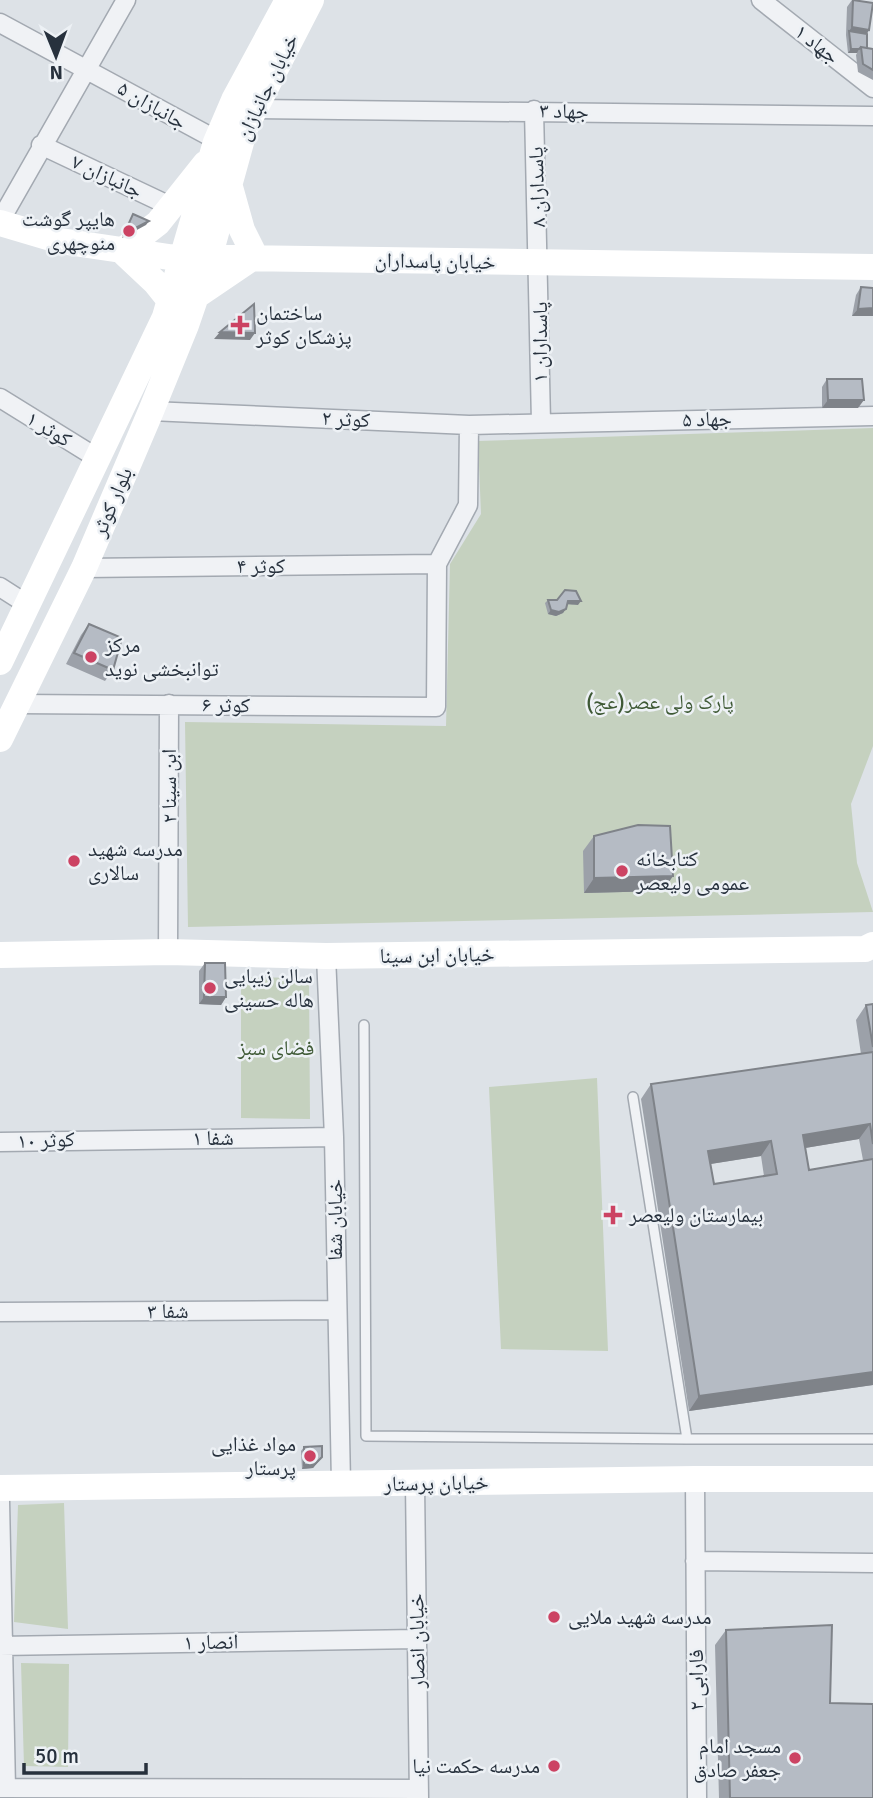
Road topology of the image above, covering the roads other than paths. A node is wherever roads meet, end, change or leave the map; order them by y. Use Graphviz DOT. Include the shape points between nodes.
graph roads {
  1 [pos="127,0"];
  2 [pos="288,0"];
  3 [pos="312,0"];
  4 [pos="761,0"];
  5 [pos="0,23"];
  6 [pos="87,68"];
  7 [pos="873,88"];
  8 [pos="255,109"];
  9 [pos="534,110"];
  10 [pos="873,116"];
  11 [pos="41,145"];
  12 [pos="222,148"];
  13 [pos="229,184"];
  14 [pos="172,207"];
  15 [pos="0,222"];
  16 [pos="122,251"];
  17 [pos="255,257"];
  18 [pos="197,258"];
  19 [pos="540,263"];
  20 [pos="873,267"];
  21 [pos="196,296"];
  22 [pos="174,315"];
  23 [pos="1,399"];
  24 [pos="151,411"];
  25 [pos="873,416"];
  26 [pos="541,422"];
  27 [pos="469,425"];
  28 [pos="97,458"];
  29 [pos="437,564"];
  30 [pos="84,568"];
  31 [pos="0,587"];
  32 [pos="28,605"];
  33 [pos="0,662"];
  34 [pos="17,704"];
  35 [pos="169,704"];
  36 [pos="0,739"];
  37 [pos="873,945"];
  38 [pos="168,952"];
  39 [pos="0,955"];
  40 [pos="326,956"];
  41 [pos="364,1024"];
  42 [pos="633,1097"];
  43 [pos="334,1137"];
  44 [pos="92,1139"];
  45 [pos="0,1142"];
  46 [pos="335,1310"];
  47 [pos="0,1312"];
  48 [pos="687,1439"];
  49 [pos="873,1439"];
  50 [pos="695,1479"];
  51 [pos="873,1479"];
  52 [pos="341,1483"];
  53 [pos="415,1484"];
  54 [pos="0,1488"];
  55 [pos="0,1501"];
  56 [pos="695,1561"];
  57 [pos="873,1563"];
  58 [pos="416,1639"];
  59 [pos="2,1646"];
  60 [pos="3,1788"];
  61 [pos="419,1794"];
  62 [pos="697,1798"];
  1 -- 6 [label="street"];
  2 -- 12 [label="street, خیابان جانبازان" via="234,100"];
  3 -- 8 [label="street, خیابان جانبازان"];
  4 -- 7 [label="street, جهاد ۱"];
  5 -- 6 [label="street, جانبازان ۵"];
  6 -- 11 [label="street"];
  6 -- 12 [label="street, جانبازان ۵"];
  8 -- 9 [label="street, جهاد ۳"];
  8 -- 12 [label="street, خیابان جانبازان"];
  9 -- 10 [label="street, جهاد ۳"];
  9 -- 19 [label="street, پاسداران ۸"];
  11 -- 14 [label="street, جانبازان ۷"];
  11 -- 15 [label="street"];
  12 -- 13 [label="street, خیابان جانبازان"];
  12 -- 14 [label="street"];
  12 -- 18 [label="street, خیابان جانبازان"];
  13 -- 17 [label="street"];
  13 -- 18 [label="street, خیابان جانبازان"];
  14 -- 16 [label="street"];
  15 -- 16 [label="street, خیابان پاسداران" via="61,241"];
  16 -- 18 [label="street, خیابان پاسداران"];
  16 -- 22 [label="street" via="155,282"];
  17 -- 18 [label="street, خیابان پاسداران"];
  17 -- 19 [label="street, خیابان پاسداران"];
  17 -- 21 [label="street"];
  18 -- 21 [label="street, بلوار کوثر"];
  18 -- 22 [label="street, بلوار کوثر"];
  19 -- 20 [label="street, خیابان پاسداران"];
  19 -- 26 [label="street, پاسداران ۱"];
  21 -- 22 [label="street, بلوار کوثر"];
  22 -- 24 [label="street, بلوار کوثر"];
  22 -- 28 [label="street, بلوار کوثر"];
  23 -- 28 [label="street, کوثر ۱"];
  24 -- 27 [label="street, کوثر ۲"];
  24 -- 30 [label="street, بلوار کوثر"];
  25 -- 26 [label="street, جهاد ۵"];
  26 -- 27 [label="street, کوثر ۲"];
  27 -- 29 [label="street" via="468,505"];
  28 -- 32 [label="street, بلوار کوثر"];
  29 -- 30 [label="street, کوثر ۴"];
  29 -- 35 [label="street, کوثر ۶" via="436,707"];
  30 -- 34 [label="street, بلوار کوثر"];
  31 -- 32 [label="street"];
  32 -- 33 [label="street, بلوار کوثر"];
  34 -- 35 [label="street, کوثر ۶"];
  34 -- 36 [label="street, بلوار کوثر"];
  35 -- 38 [label="street, ابن سینا ۲"];
  37 -- 40 [label="street, خیابان ابن سینا" via="865,949"];
  38 -- 39 [label="street, خیابان ابن سینا"];
  38 -- 40 [label="street, خیابان ابن سینا"];
  40 -- 43 [label="street, خیابان شفا"];
  41 -- 48 [label="lane" via="366,1436"];
  42 -- 48 [label="lane"];
  43 -- 44 [label="street, شفا ۱"];
  43 -- 46 [label="street, خیابان شفا"];
  44 -- 45 [label="street, کوثر ۱۰"];
  46 -- 47 [label="street, شفا ۳"];
  46 -- 52 [label="street, خیابان شفا"];
  48 -- 49 [label="lane"];
  50 -- 51 [label="street, خیابان پرستار"];
  50 -- 53 [label="street, خیابان پرستار"];
  50 -- 56 [label="street, فارابی ۲"];
  52 -- 53 [label="street, خیابان پرستار"];
  52 -- 54 [label="street, خیابان پرستار"];
  53 -- 58 [label="street, خیابان انصار"];
  55 -- 59 [label="street"];
  56 -- 57 [label="street"];
  56 -- 62 [label="street, فارابی ۲"];
  58 -- 59 [label="street, انصار ۱"];
  58 -- 61 [label="street, خیابان انصار"];
  59 -- 60 [label="street"];
  60 -- 61 [label="street"];
}
